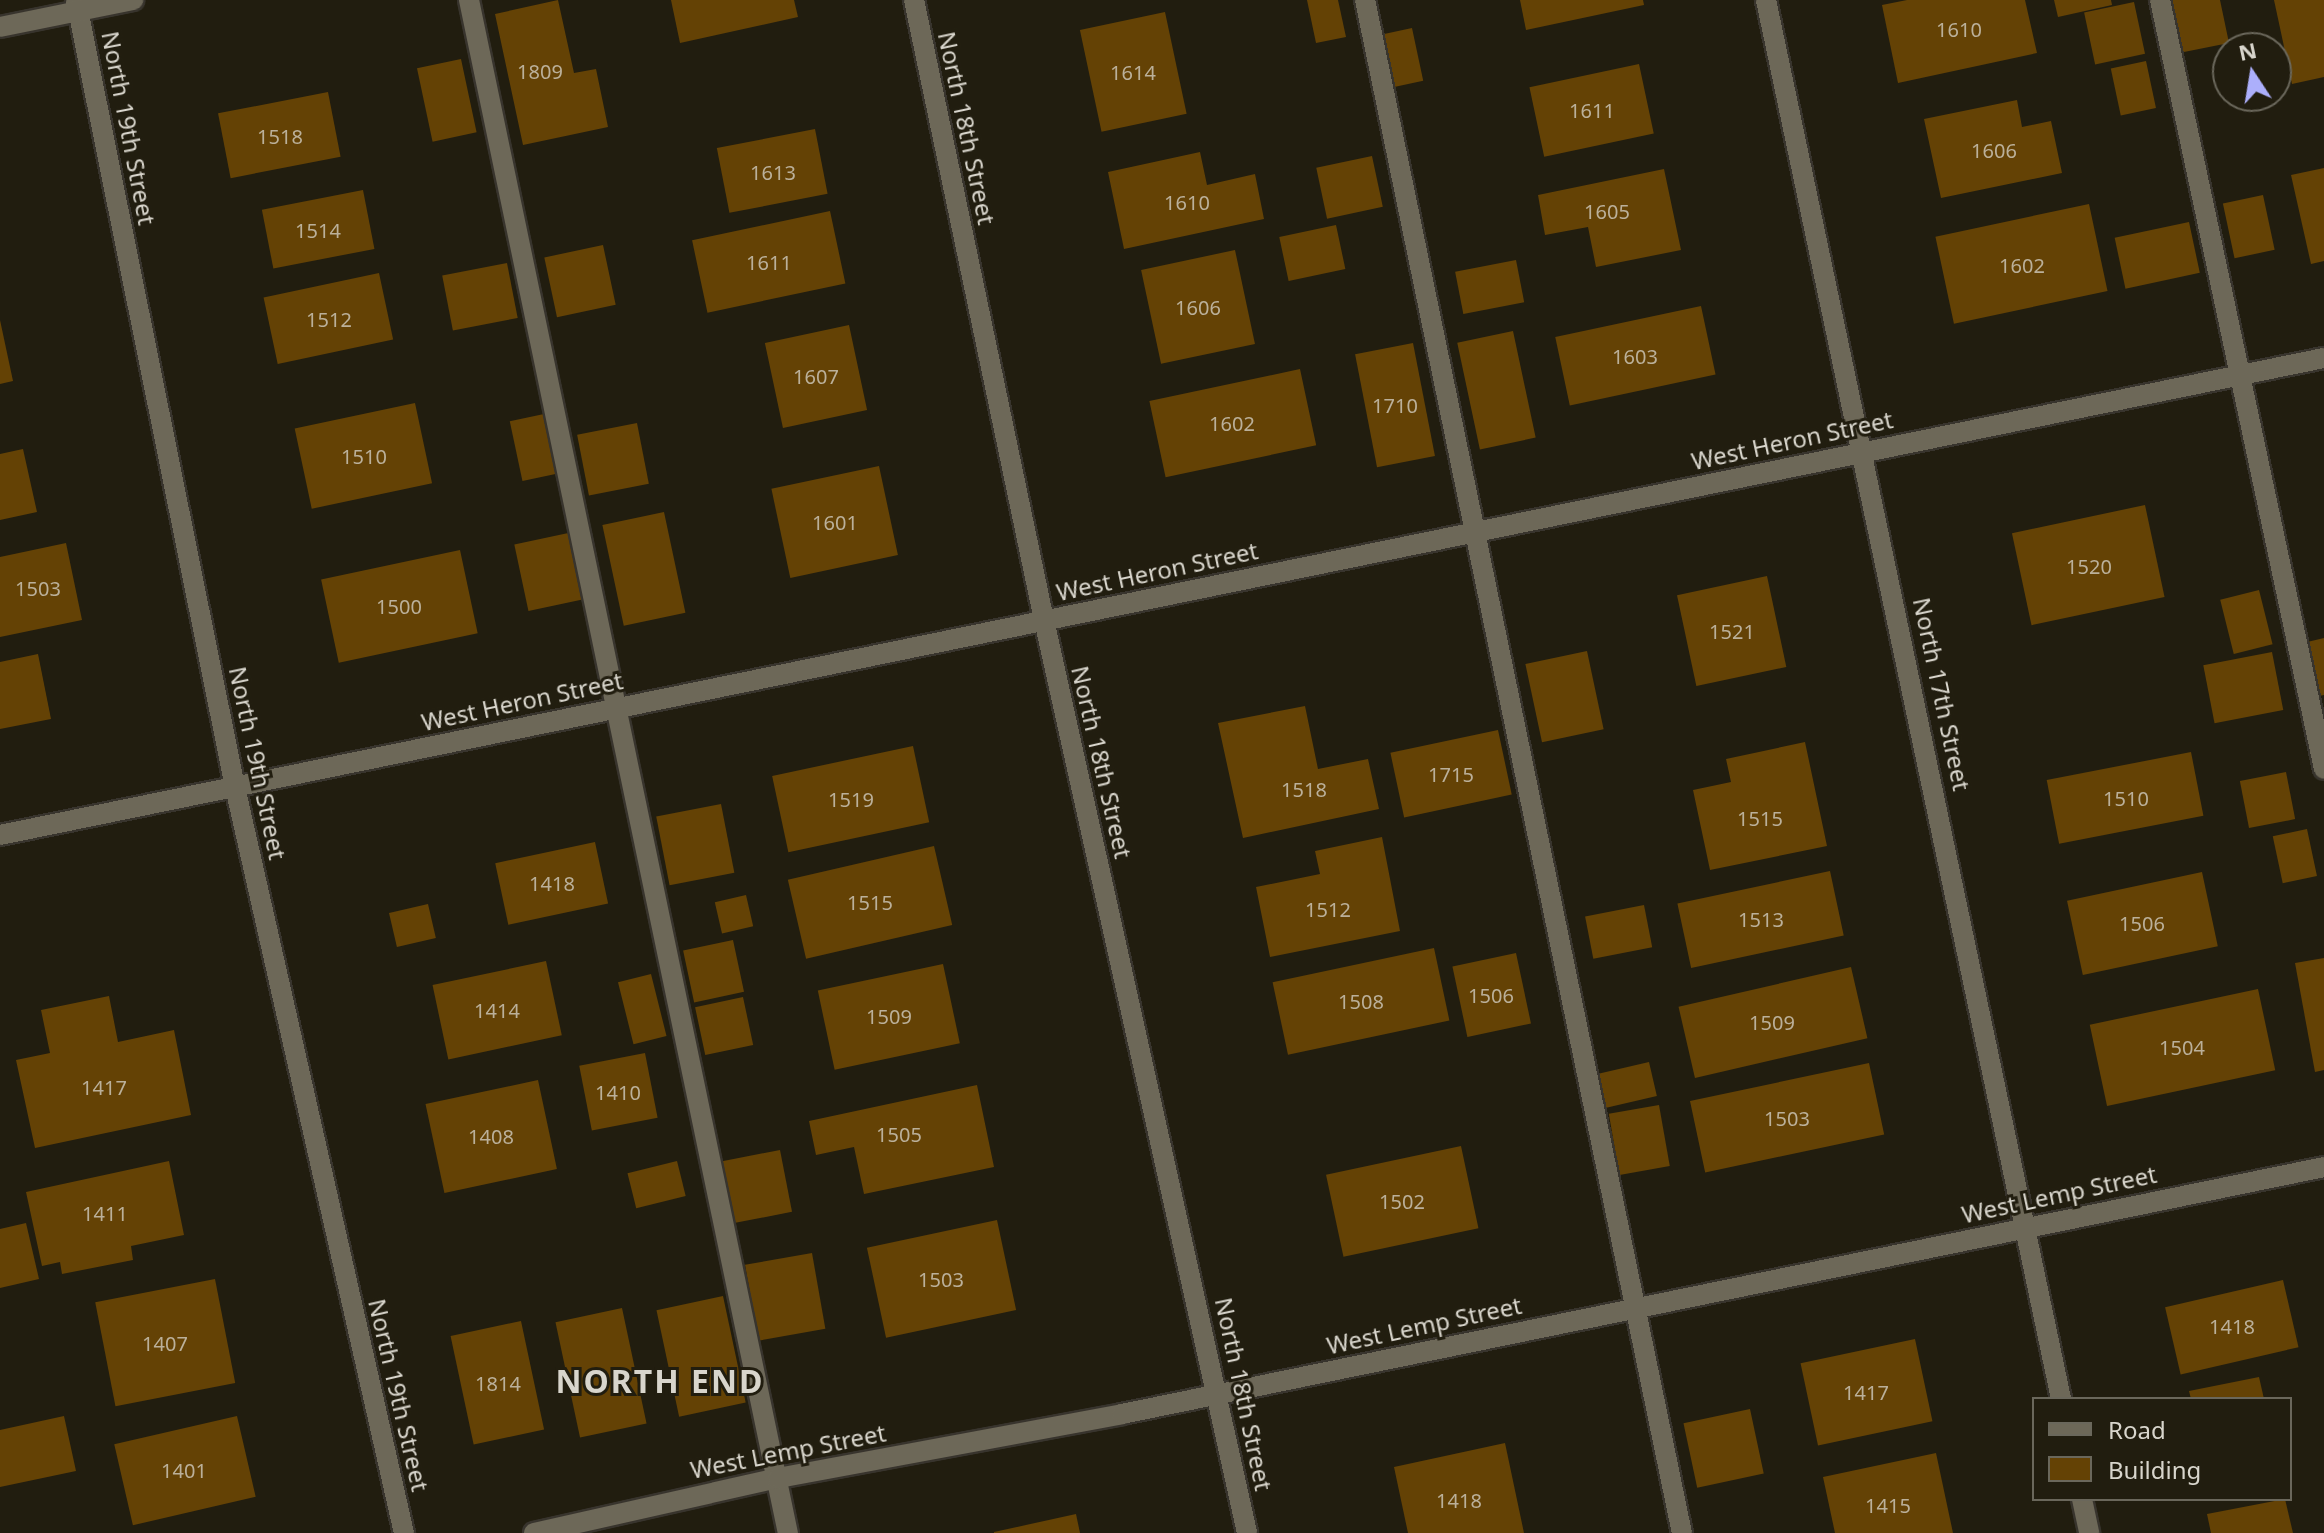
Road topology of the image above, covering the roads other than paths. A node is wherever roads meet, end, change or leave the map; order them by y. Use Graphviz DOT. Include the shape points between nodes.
graph roads {
  1 [pos="133,0"];
  2 [pos="469,0"];
  3 [pos="914,0"];
  4 [pos="1365,0"];
  5 [pos="1766,0"];
  6 [pos="2160,0"];
  7 [pos="78,6"];
  8 [pos="0,27"];
  9 [pos="2324,358"];
  10 [pos="2244,374"];
  11 [pos="1866,452"];
  12 [pos="1479,531"];
  13 [pos="1044,620"];
  14 [pos="619,708"];
  15 [pos="2324,769"];
  16 [pos="235,787"];
  17 [pos="0,835"];
  18 [pos="2324,1167"];
  19 [pos="2025,1228"];
  20 [pos="1633,1309"];
  21 [pos="1218,1394"];
  22 [pos="2061,1397"];
  23 [pos="778,1478"];
  24 [pos="2082,1501"];
  25 [pos="404,1533"];
  26 [pos="534,1533"];
  27 [pos="788,1533"];
  28 [pos="1247,1533"];
  29 [pos="1682,1533"];
  30 [pos="2089,1533"];
  1 -- 7 [label="street"];
  2 -- 14 [label="street"];
  3 -- 13 [label="street, North 18th Street"];
  4 -- 12 [label="street"];
  5 -- 11 [label="street, North 17th Street"];
  6 -- 10 [label="street"];
  7 -- 8 [label="street"];
  7 -- 16 [label="street, North 19th Street"];
  9 -- 10 [label="street, West Heron Street"];
  10 -- 11 [label="street, West Heron Street"];
  10 -- 15 [label="street"];
  11 -- 12 [label="street, West Heron Street"];
  11 -- 19 [label="street, North 17th Street"];
  12 -- 13 [label="street, West Heron Street"];
  12 -- 20 [label="street"];
  13 -- 14 [label="street, West Heron Street"];
  13 -- 21 [label="street, North 18th Street"];
  14 -- 16 [label="street, West Heron Street"];
  14 -- 23 [label="street"];
  16 -- 17 [label="street, West Heron Street"];
  16 -- 25 [label="street, North 19th Street"];
  18 -- 19 [label="street, West Lemp Street"];
  19 -- 20 [label="street, West Lemp Street"];
  19 -- 22 [label="street, North 17th Street"];
  20 -- 21 [label="street, West Lemp Street"];
  20 -- 29 [label="street"];
  21 -- 23 [label="street, West Lemp Street"];
  21 -- 28 [label="street, North 18th Street"];
  23 -- 26 [label="street, West Lemp Street"];
  23 -- 27 [label="street"];
  24 -- 30 [label="street"];
}
